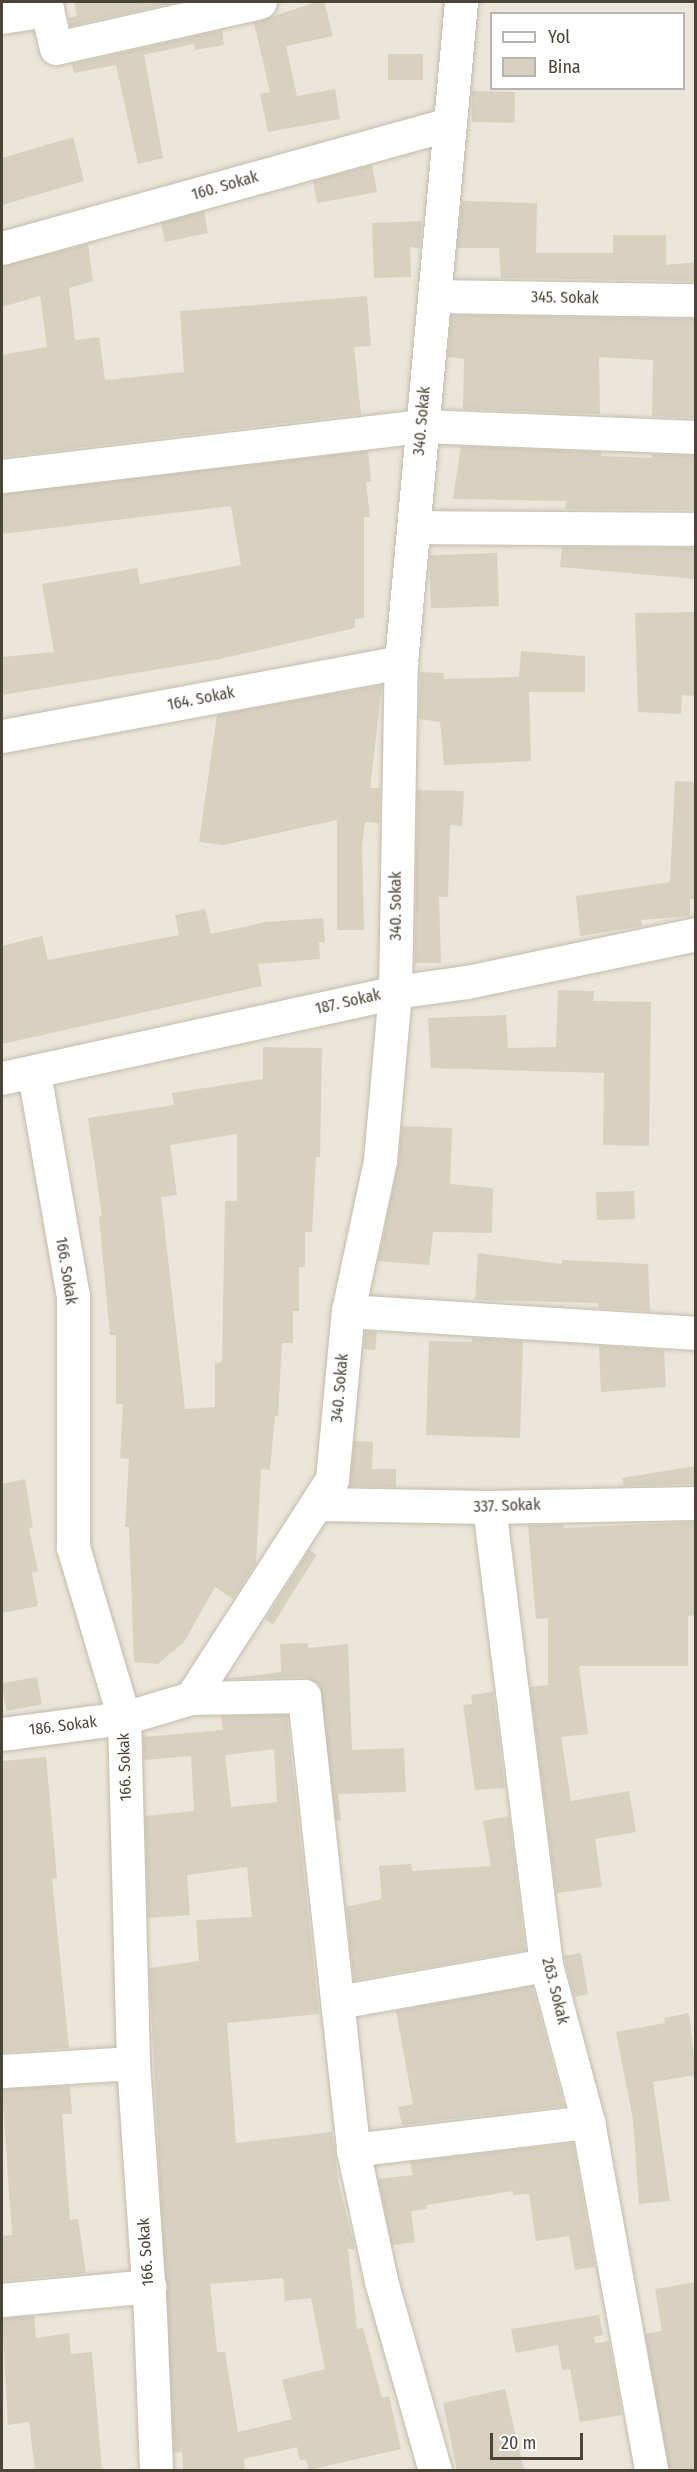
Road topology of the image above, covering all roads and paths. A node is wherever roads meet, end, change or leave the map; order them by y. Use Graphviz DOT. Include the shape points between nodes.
graph roads {
  1 [pos="260,2"];
  2 [pos="461,2"];
  3 [pos="46,6"];
  4 [pos="2,17"];
  5 [pos="448,124"];
  6 [pos="2,248"];
  7 [pos="434,296"];
  8 [pos="696,300"];
  9 [pos="422,426"];
  10 [pos="696,437"];
  11 [pos="2,476"];
  12 [pos="413,527"];
  13 [pos="696,529"];
  14 [pos="401,662"];
  15 [pos="2,736"];
  16 [pos="696,934"];
  17 [pos="395,992"];
  18 [pos="34,1073"];
  19 [pos="2,1078"];
  20 [pos="348,1311"];
  21 [pos="696,1333"];
  22 [pos="696,1503"];
  23 [pos="318,1504"];
  24 [pos="489,1507"];
  25 [pos="191,1698"];
  26 [pos="124,1718"];
  27 [pos="2,1734"];
  28 [pos="546,1965"];
  29 [pos="338,2002"];
  30 [pos="133,2063"];
  31 [pos="2,2071"];
  32 [pos="588,2122"];
  33 [pos="353,2150"];
  34 [pos="149,2286"];
  35 [pos="2,2300"];
  36 [pos="156,2470"];
  37 [pos="435,2470"];
  38 [pos="651,2470"];
  1 -- 3 [label="street" via="56,48"];
  2 -- 5 [label="street, 340. Sokak"];
  3 -- 4 [label="street"];
  5 -- 6 [label="street, 160. Sokak"];
  5 -- 7 [label="street, 340. Sokak"];
  7 -- 8 [label="street, 345. Sokak"];
  7 -- 9 [label="street, 340. Sokak"];
  9 -- 10 [label="street"];
  9 -- 11 [label="street"];
  9 -- 12 [label="street, 340. Sokak"];
  12 -- 13 [label="street"];
  12 -- 14 [label="street, 340. Sokak"];
  14 -- 15 [label="street, 164. Sokak"];
  14 -- 17 [label="street, 340. Sokak"];
  16 -- 17 [label="street, 187. Sokak" via="467,982"];
  17 -- 18 [label="street, 187. Sokak"];
  17 -- 20 [label="street, 340. Sokak" via="380,1160"];
  18 -- 19 [label="street, 187. Sokak"];
  18 -- 26 [label="street, 166. Sokak" via="73,1296 73,1547"];
  20 -- 21 [label="street"];
  20 -- 23 [label="street, 340. Sokak" via="332,1479"];
  22 -- 24 [label="street, 337. Sokak"];
  23 -- 24 [label="street, 337. Sokak"];
  23 -- 25 [label="street, 340. Sokak"];
  24 -- 28 [label="street, 263. Sokak"];
  25 -- 26 [label="street"];
  25 -- 29 [label="street" via="304,1696"];
  26 -- 27 [label="street, 186. Sokak"];
  26 -- 30 [label="street, 166. Sokak"];
  28 -- 29 [label="street"];
  28 -- 32 [label="street, 263. Sokak"];
  29 -- 33 [label="street"];
  30 -- 31 [label="street"];
  30 -- 34 [label="street, 166. Sokak"];
  32 -- 33 [label="street"];
  32 -- 38 [label="street, 263. Sokak"];
  33 -- 37 [label="street" via="381,2281"];
  34 -- 35 [label="street"];
  34 -- 36 [label="street, 166. Sokak"];
}
